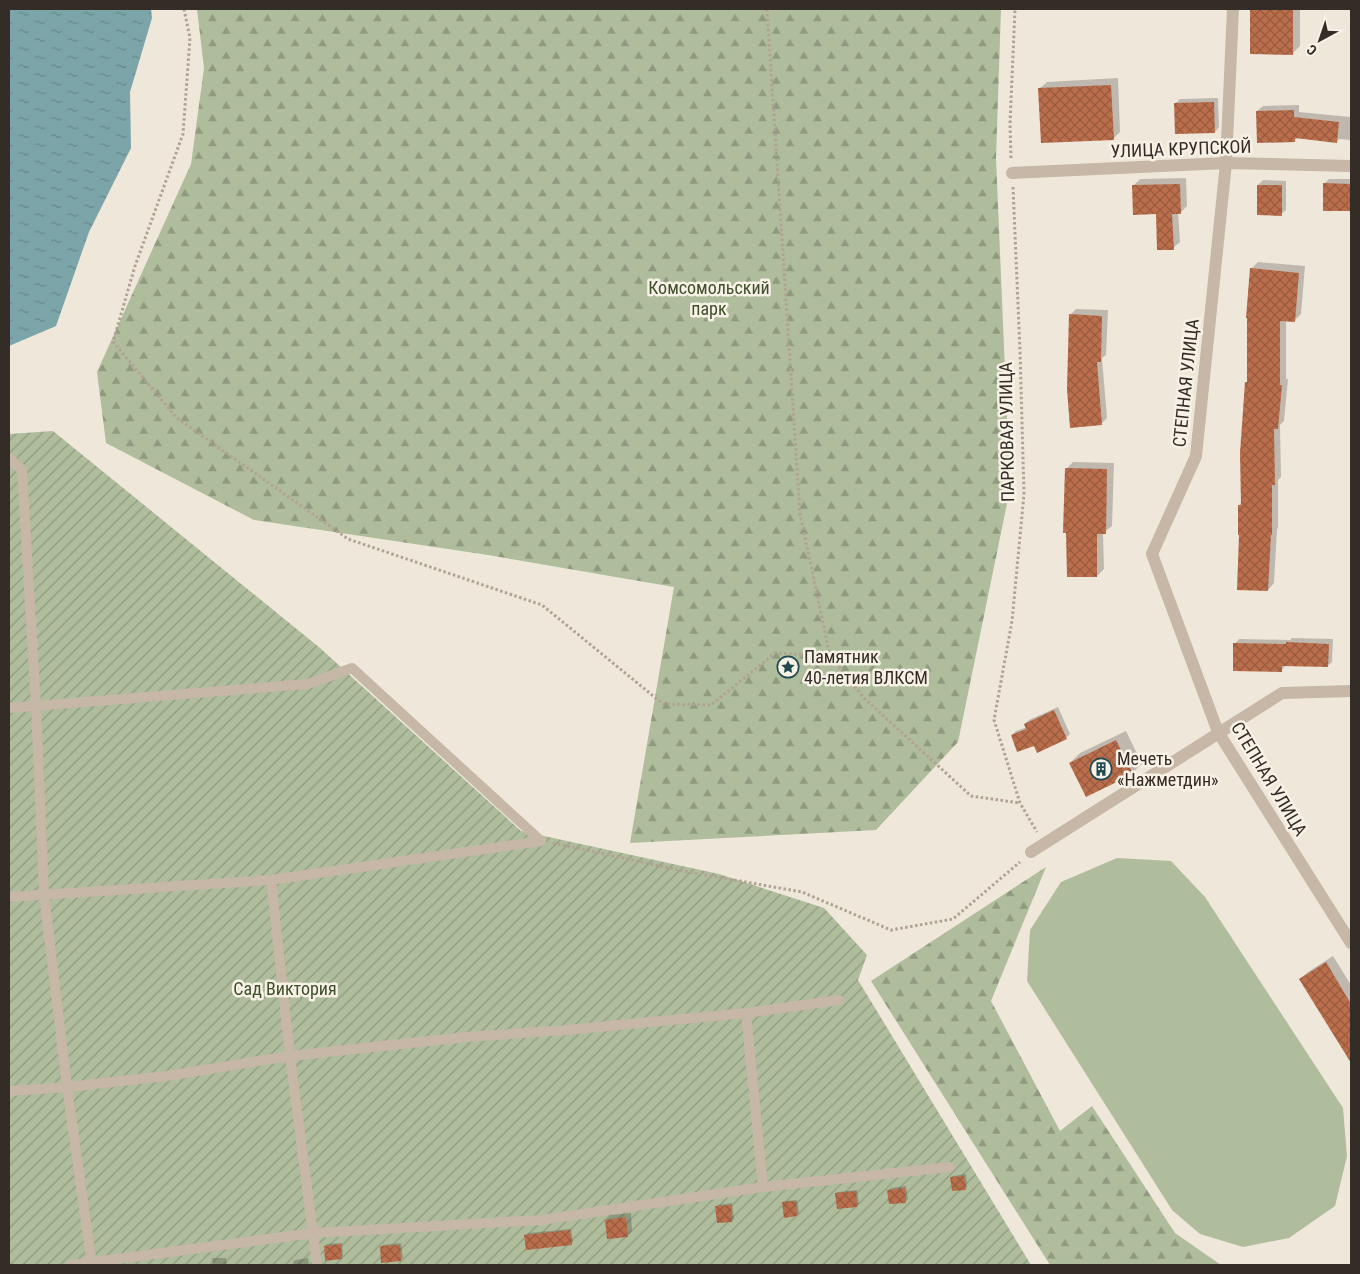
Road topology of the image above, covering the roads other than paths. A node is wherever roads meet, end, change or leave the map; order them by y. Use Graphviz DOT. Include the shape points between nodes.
graph roads {
  1 [pos="1233,9"];
  2 [pos="1226,163"];
  3 [pos="1351,166"];
  4 [pos="1012,173"];
  5 [pos="9,458"];
  6 [pos="1351,691"];
  7 [pos="36,706"];
  8 [pos="9,708"];
  9 [pos="1218,732"];
  10 [pos="1031,852"];
  11 [pos="271,880"];
  12 [pos="44,894"];
  13 [pos="9,897"];
  14 [pos="1351,943"];
  15 [pos="840,1000"];
  16 [pos="746,1013"];
  17 [pos="290,1056"];
  18 [pos="67,1087"];
  19 [pos="9,1091"];
  20 [pos="950,1167"];
  21 [pos="763,1187"];
  22 [pos="314,1233"];
  23 [pos="92,1264"];
  24 [pos="70,1265"];
  25 [pos="317,1265"];
  1 -- 2 [label="street, СТЕПНАЯ УЛИЦА"];
  2 -- 3 [label="street, УЛИЦА КРУПСКОЙ"];
  2 -- 4 [label="street, УЛИЦА КРУПСКОЙ"];
  2 -- 9 [label="street, СТЕПНАЯ УЛИЦА" via="1196,456 1152,554"];
  5 -- 7 [label="lane" via="22,470"];
  6 -- 9 [label="street" via="1282,693"];
  7 -- 8 [label="lane"];
  7 -- 11 [label="lane" via="308,684 352,668 541,841"];
  7 -- 12 [label="lane"];
  9 -- 10 [label="street"];
  9 -- 14 [label="street, СТЕПНАЯ УЛИЦА"];
  11 -- 12 [label="lane"];
  11 -- 17 [label="lane"];
  12 -- 13 [label="lane"];
  12 -- 18 [label="lane"];
  15 -- 16 [label="lane"];
  16 -- 17 [label="lane"];
  16 -- 21 [label="lane"];
  17 -- 18 [label="lane" via="166,1076"];
  17 -- 22 [label="lane"];
  18 -- 19 [label="lane"];
  18 -- 23 [label="lane"];
  20 -- 21 [label="lane"];
  21 -- 22 [label="lane" via="541,1220"];
  22 -- 23 [label="lane"];
  22 -- 25 [label="lane"];
  23 -- 24 [label="lane"];
}
